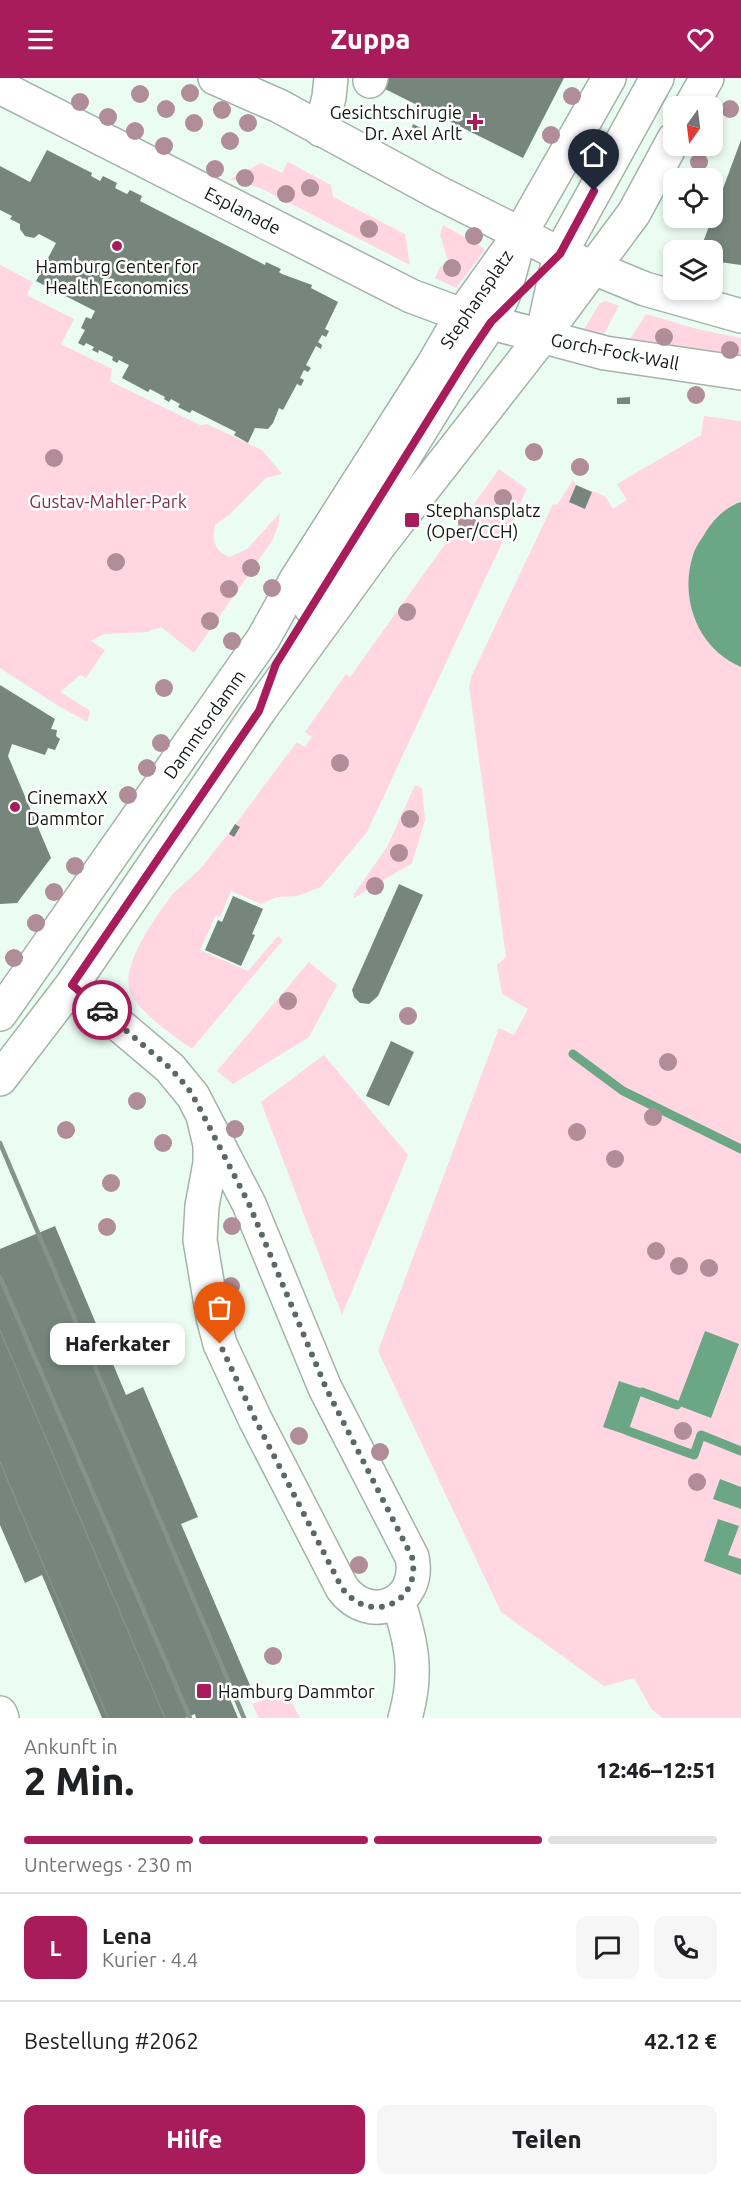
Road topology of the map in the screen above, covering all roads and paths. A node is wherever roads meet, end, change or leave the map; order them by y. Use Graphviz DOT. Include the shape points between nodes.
graph roads {
  1 [pos="215,78"];
  2 [pos="243,78"];
  3 [pos="331,78"];
  4 [pos="609,78"];
  5 [pos="657,78"];
  6 [pos="707,78"];
  7 [pos="0,87"];
  8 [pos="697,96"];
  9 [pos="279,106"];
  10 [pos="321,130"];
  11 [pos="665,156"];
  12 [pos="520,234"];
  13 [pos="560,254"];
  14 [pos="593,268"];
  15 [pos="741,316"];
  16 [pos="476,319"];
  17 [pos="542,337"];
  18 [pos="741,373"];
  19 [pos="405,432"];
  20 [pos="447,457"];
  21 [pos="259,711"];
  22 [pos="72,985"];
  23 [pos="0,1014"];
  24 [pos="0,1079"];
  25 [pos="204,1120"];
  26 [pos="398,1600"];
  27 [pos="0,1713"];
  28 [pos="2,1718"];
  29 [pos="405,1718"];
  1 -- 9 [label="street"];
  2 -- 9 [label="street"];
  3 -- 10 [label="street"];
  4 -- 12 [label="street, Stephansplatz"];
  5 -- 13 [label="street, Stephansplatz"];
  6 -- 8 [label="street"];
  7 -- 16 [label="street, Esplanade" via="398,290"];
  9 -- 10 [label="street"];
  10 -- 12 [label="street"];
  11 -- 14 [label="street, Stephansplatz" via="634,213"];
  12 -- 13 [label="street"];
  12 -- 16 [label="street, Stephansplatz"];
  13 -- 14 [label="street"];
  13 -- 16 [label="street, Stephansplatz"];
  13 -- 17 [label="street, Stephansplatz"];
  14 -- 15 [label="street" via="656,293"];
  14 -- 17 [label="street, Stephansplatz"];
  16 -- 17 [label="street, Gorch-Fock-Wall"];
  16 -- 19 [label="street, Stephansplatz"];
  16 -- 19 [label="street, Stephansplatz" via="433,365"];
  17 -- 18 [label="street, Gorch-Fock-Wall" via="605,353"];
  17 -- 20 [label="street, Stephansplatz"];
  19 -- 21 [label="street, Dammtordamm" via="276,664"];
  19 -- 23 [label="street, Dammtordamm" via="296,580 263,639"];
  20 -- 21 [label="street, Dammtordamm"];
  21 -- 22 [label="street, Dammtordamm"];
  22 -- 24 [label="street, Dammtordamm"];
  22 -- 25 [label="street" via="170,1068 188,1088"];
  25 -- 26 [label="street" via="249,1204 326,1388 412,1557 412,1580"];
  25 -- 26 [label="street" via="210,1163 200,1240 220,1344 348,1597 373,1608 386,1607"];
  26 -- 29 [label="street" via="413,1657 412,1688"];
  27 -- 28 [label="street"];
}
